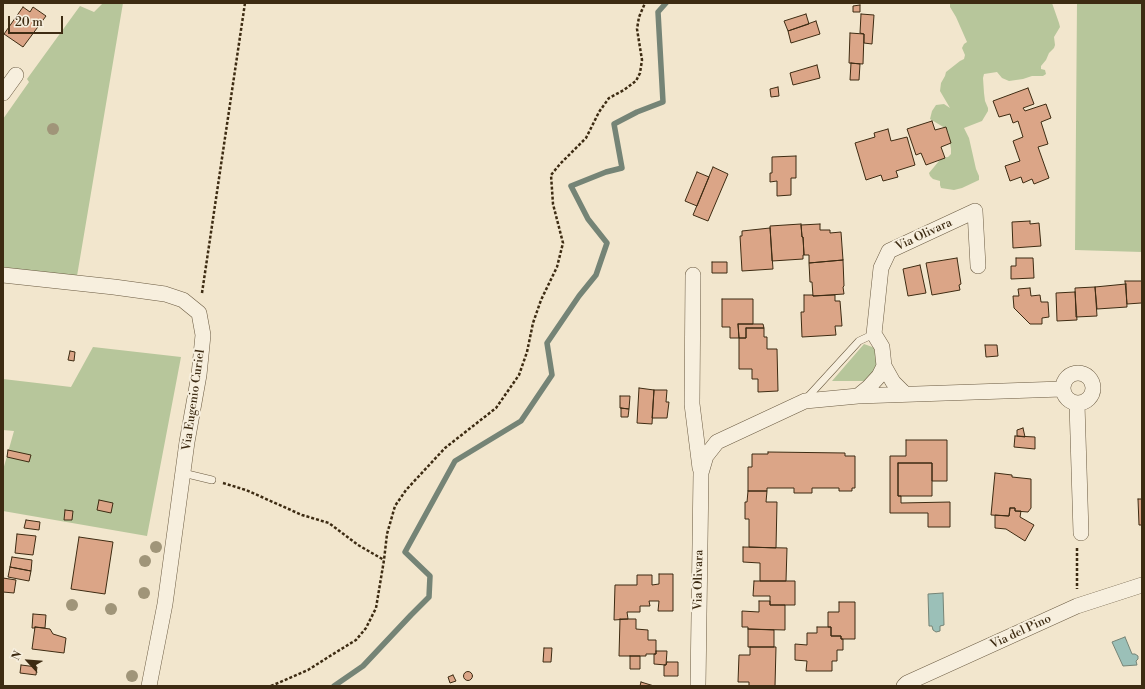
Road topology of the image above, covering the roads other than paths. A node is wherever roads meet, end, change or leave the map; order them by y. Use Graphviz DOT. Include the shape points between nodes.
graph roads {
  1 [pos="16,75"];
  2 [pos="3,93"];
  3 [pos="978,266"];
  4 [pos="3,275"];
  5 [pos="693,275"];
  6 [pos="874,334"];
  7 [pos="884,366"];
  8 [pos="1062,389"];
  9 [pos="905,394"];
  10 [pos="858,396"];
  11 [pos="805,401"];
  12 [pos="1077,404"];
  13 [pos="183,473"];
  14 [pos="701,473"];
  15 [pos="212,480"];
  16 [pos="1081,533"];
  17 [pos="1142,585"];
  18 [pos="149,686"];
  19 [pos="698,686"];
  20 [pos="904,686"];
  1 -- 2 [label="street"];
  3 -- 6 [label="street, Via Olivara" via="975,211 889,251 881,268"];
  4 -- 13 [label="street, Via Eugenio Curiel" via="165,294 183,300 199,313 203,335"];
  5 -- 14 [label="street, Via Olivara" via="692,404"];
  6 -- 7 [label="street" via="882,347"];
  6 -- 11 [label="lane" via="859,341"];
  7 -- 9 [label="street" via="893,382"];
  7 -- 10 [label="street" via="879,376"];
  8 -- 9 [label="street, Via Olivara"];
  8 -- 12 [label="street" via="1070,402"];
  8 -- 12 [label="street" via="1066,378 1071,374 1083,373 1088,377 1092,382 1092,394 1083,403"];
  9 -- 10 [label="street, Via Olivara"];
  10 -- 11 [label="street, Via Olivara"];
  11 -- 14 [label="street, Via Olivara" via="717,442 706,456"];
  12 -- 16 [label="street"];
  13 -- 15 [label="lane"];
  13 -- 18 [label="street, Via Eugenio Curiel" via="165,604"];
  14 -- 19 [label="street, Via Olivara"];
  17 -- 20 [label="street, Via del Pino" via="1077,606"];
}
